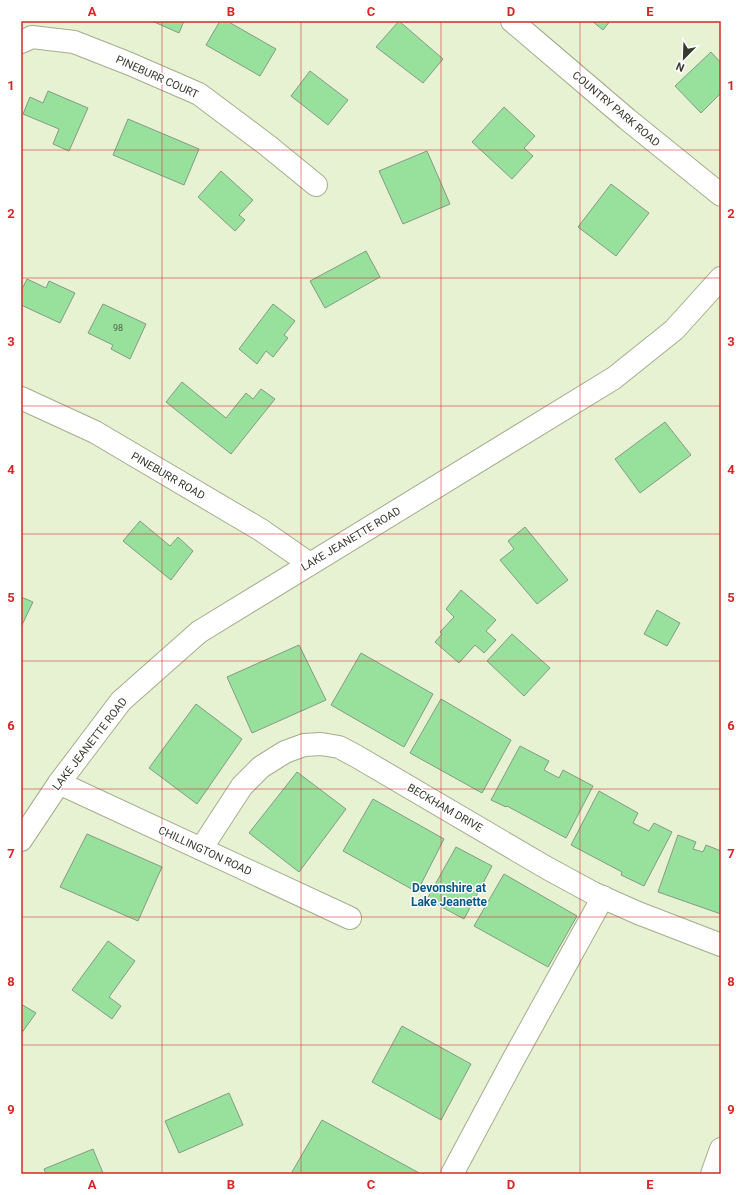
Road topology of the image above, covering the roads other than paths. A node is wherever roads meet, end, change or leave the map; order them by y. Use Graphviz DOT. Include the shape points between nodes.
graph roads {
  1 [pos="512,21"];
  2 [pos="21,42"];
  3 [pos="316,185"];
  4 [pos="721,195"];
  5 [pos="721,278"];
  6 [pos="21,398"];
  7 [pos="310,564"];
  8 [pos="59,783"];
  9 [pos="21,840"];
  10 [pos="201,849"];
  11 [pos="603,897"];
  12 [pos="350,918"];
  13 [pos="721,945"];
  14 [pos="721,1149"];
  15 [pos="452,1174"];
  16 [pos="712,1174"];
  1 -- 4 [label="street, COUNTRY PARK ROAD"];
  2 -- 3 [label="street, PINEBURR COURT" via="32,37 74,42 199,94"];
  5 -- 7 [label="street, LAKE JEANETTE ROAD" via="674,330 614,378"];
  6 -- 7 [label="street, PINEBURR ROAD" via="95,432 261,530"];
  7 -- 8 [label="street, LAKE JEANETTE ROAD" via="199,632 121,701"];
  8 -- 9 [label="street, LAKE JEANETTE ROAD"];
  8 -- 10 [label="street, CHILLINGTON ROAD"];
  10 -- 11 [label="street, BECKHAM DRIVE" via="242,786 262,767 285,752 304,745 322,744 339,747 356,756 547,868"];
  10 -- 12 [label="street, CHILLINGTON ROAD"];
  11 -- 13 [label="street, BECKHAM DRIVE"];
  11 -- 15 [label="street"];
  14 -- 16 [label="street"];
}
